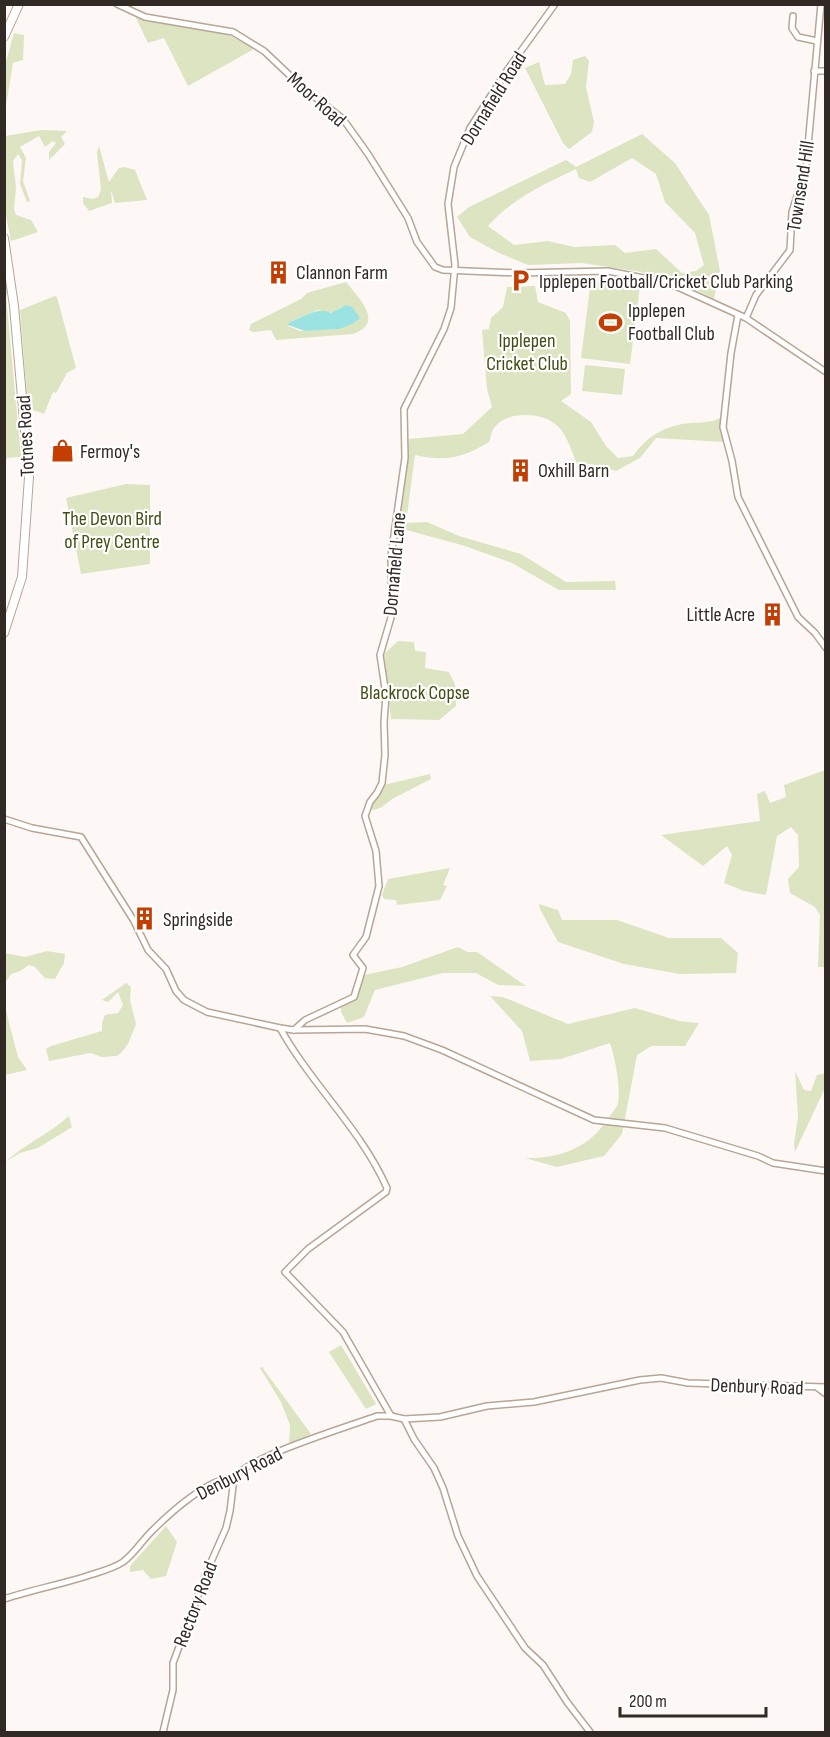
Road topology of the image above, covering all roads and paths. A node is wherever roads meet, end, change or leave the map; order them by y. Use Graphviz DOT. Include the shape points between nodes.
graph roads {
  1 [pos="19,4"];
  2 [pos="117,4"];
  3 [pos="555,4"];
  4 [pos="821,4"];
  5 [pos="793,16"];
  6 [pos="4,37"];
  7 [pos="817,41"];
  8 [pos="814,70"];
  9 [pos="825,71"];
  10 [pos="4,238"];
  11 [pos="455,271"];
  12 [pos="738,315"];
  13 [pos="746,318"];
  14 [pos="825,372"];
  15 [pos="4,633"];
  16 [pos="825,648"];
  17 [pos="4,819"];
  18 [pos="280,1028"];
  19 [pos="294,1030"];
  20 [pos="825,1171"];
  21 [pos="825,1387"];
  22 [pos="818,1388"];
  23 [pos="825,1394"];
  24 [pos="391,1416"];
  25 [pos="404,1419"];
  26 [pos="234,1478"];
  27 [pos="4,1599"];
  28 [pos="163,1732"];
  29 [pos="590,1732"];
  1 -- 6 [label="main road"];
  2 -- 11 [label="street, Moor Road" via="145,17 233,32 264,51 343,119 435,267"];
  3 -- 11 [label="street, Dornafield Road" via="470,128 454,167 448,210"];
  4 -- 7 [label="street, Townsend Hill"];
  5 -- 7 [label="street" via="792,28 798,37"];
  7 -- 8 [label="street, Townsend Hill"];
  8 -- 9 [label="street"];
  8 -- 13 [label="street, Townsend Hill" via="806,168 792,212 790,250 756,295"];
  10 -- 15 [label="main road, Totnes Road" via="14,306 28,477 22,577"];
  11 -- 12 [label="street" via="608,270 669,283"];
  11 -- 19 [label="street, Dornafield Lane" via="444,329 404,409 405,458 391,556 392,614 380,655 386,695 385,755 382,783 365,816 376,851 379,886 366,937 353,955 363,968 362,975 354,997 305,1020"];
  12 -- 13 [label="street"];
  12 -- 16 [label="street" via="723,427 738,497 798,617"];
  13 -- 14 [label="street"];
  17 -- 18 [label="street" via="81,837 148,950 166,969 184,1000 215,1015"];
  18 -- 19 [label="street"];
  18 -- 24 [label="street" via="375,1162 387,1188 308,1249 285,1272 343,1332"];
  19 -- 20 [label="street" via="365,1029 404,1036 594,1120 665,1128 773,1163"];
  21 -- 22 [label="street, Denbury Road"];
  22 -- 23 [label="street"];
  22 -- 25 [label="street, Denbury Road" via="688,1383 661,1378 440,1417"];
  24 -- 25 [label="street, Denbury Road"];
  24 -- 26 [label="street, Denbury Road" via="377,1416 281,1450 239,1471"];
  25 -- 29 [label="street" via="439,1478 458,1536 477,1576 525,1648 543,1665"];
  26 -- 27 [label="street, Denbury Road" via="223,1478 193,1496 154,1528 121,1564 78,1580"];
  26 -- 28 [label="street, Rectory Road" via="226,1528 173,1663 173,1689"];
}
